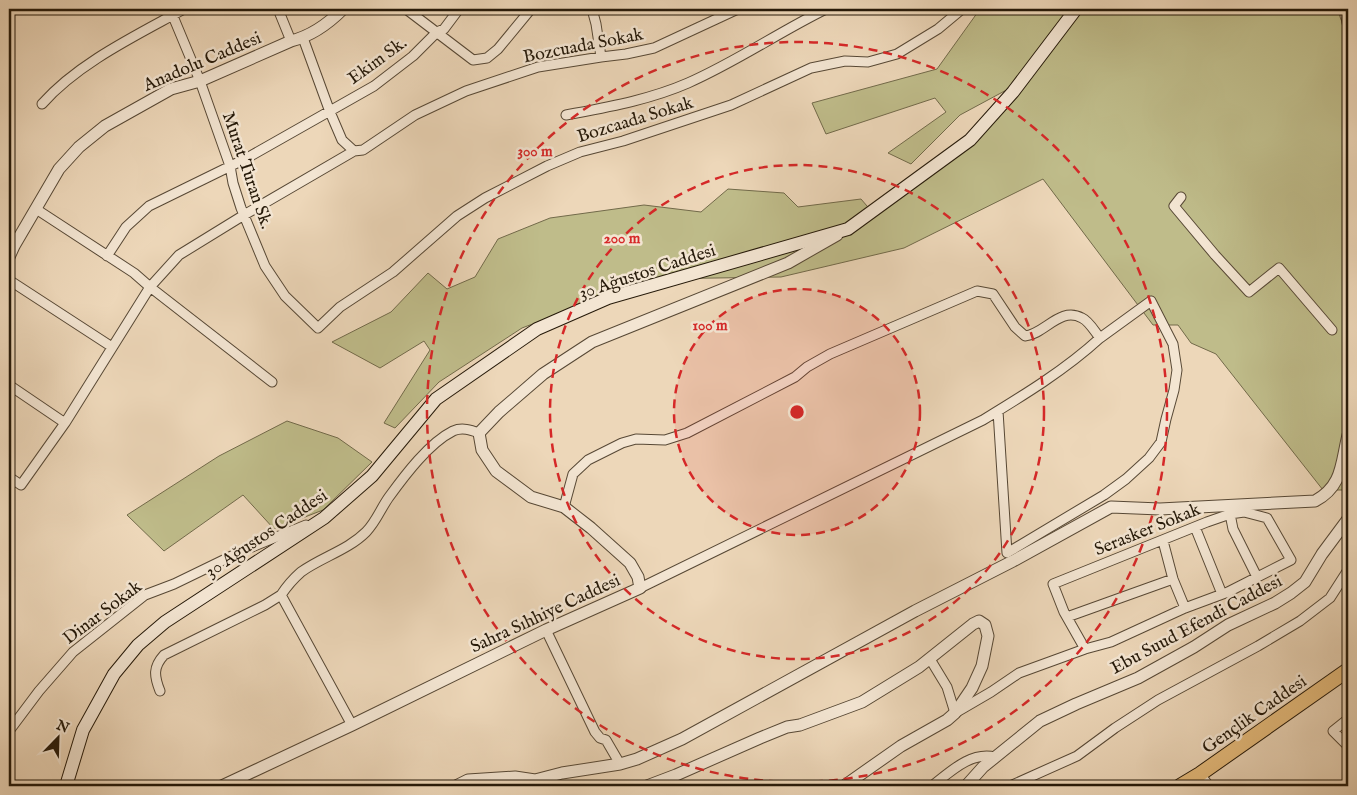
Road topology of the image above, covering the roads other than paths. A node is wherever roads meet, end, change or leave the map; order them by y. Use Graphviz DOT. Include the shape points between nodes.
graph roads {
  1 [pos="184,9"];
  2 [pos="278,9"];
  3 [pos="343,9"];
  4 [pos="406,9"];
  5 [pos="459,9"];
  6 [pos="532,9"];
  7 [pos="592,9"];
  8 [pos="826,9"];
  9 [pos="962,9"];
  10 [pos="1076,9"];
  11 [pos="732,10"];
  12 [pos="171,12"];
  13 [pos="437,32"];
  14 [pos="303,38"];
  15 [pos="291,41"];
  16 [pos="602,57"];
  17 [pos="200,81"];
  18 [pos="42,104"];
  19 [pos="330,112"];
  20 [pos="566,115"];
  21 [pos="354,151"];
  22 [pos="230,166"];
  23 [pos="1181,197"];
  24 [pos="36,209"];
  25 [pos="244,214"];
  26 [pos="848,229"];
  27 [pos="11,246"];
  28 [pos="107,256"];
  29 [pos="9,257"];
  30 [pos="9,280"];
  31 [pos="150,286"];
  32 [pos="318,328"];
  33 [pos="1332,330"];
  34 [pos="1100,338"];
  35 [pos="112,347"];
  36 [pos="272,382"];
  37 [pos="9,385"];
  38 [pos="998,411"];
  39 [pos="65,423"];
  40 [pos="479,433"];
  41 [pos="1348,435"];
  42 [pos="9,477"];
  43 [pos="564,507"];
  44 [pos="1230,514"];
  45 [pos="324,518"];
  46 [pos="1348,519"];
  47 [pos="1194,527"];
  48 [pos="1162,541"];
  49 [pos="1348,570"];
  50 [pos="1257,578"];
  51 [pos="1173,579"];
  52 [pos="640,588"];
  53 [pos="1222,594"];
  54 [pos="280,595"];
  55 [pos="1185,608"];
  56 [pos="1067,617"];
  57 [pos="546,630"];
  58 [pos="1086,649"];
  59 [pos="930,659"];
  60 [pos="1348,670"];
  61 [pos="1348,676"];
  62 [pos="160,691"];
  63 [pos="955,713"];
  64 [pos="1348,719"];
  65 [pos="352,725"];
  66 [pos="9,731"];
  67 [pos="1348,746"];
  68 [pos="995,757"];
  69 [pos="620,764"];
  70 [pos="1202,782"];
  71 [pos="66,786"];
  72 [pos="222,786"];
  73 [pos="456,786"];
  74 [pos="647,786"];
  75 [pos="844,786"];
  76 [pos="932,786"];
  77 [pos="966,786"];
  78 [pos="1010,786"];
  79 [pos="1180,786"];
  1 -- 12 [label="street"];
  2 -- 15 [label="street"];
  3 -- 14 [label="street, Anadolu Caddesi"];
  4 -- 13 [label="street"];
  5 -- 13 [label="street, Ekim Sk." via="444,29"];
  6 -- 13 [label="street" via="488,58 473,60"];
  7 -- 16 [label="street"];
  8 -- 20 [label="street" via="688,83 649,98"];
  9 -- 32 [label="street, Bozcaada Sokak" via="938,29 897,54 868,62 845,61 811,68 731,105 632,139 580,152 547,166 457,216 393,272 340,307"];
  10 -- 26 [label="main road, 30 Ağustos Caddesi" via="1013,92 970,140"];
  11 -- 16 [label="street, Bozcuada Sokak" via="654,48"];
  12 -- 17 [label="street, Murat Turan Sk."];
  12 -- 18 [label="street" via="92,62"];
  13 -- 19 [label="street, Ekim Sk." via="414,56 374,86"];
  14 -- 15 [label="street, Anadolu Caddesi"];
  14 -- 19 [label="street"];
  15 -- 17 [label="street, Anadolu Caddesi"];
  16 -- 21 [label="street, Bozcuada Sokak" via="538,67 466,91 415,115 363,150"];
  17 -- 22 [label="street, Murat Turan Sk."];
  17 -- 24 [label="street, Anadolu Caddesi" via="171,90 105,126 78,147 59,169"];
  19 -- 21 [label="street" via="342,140"];
  19 -- 22 [label="street, Ekim Sk."];
  21 -- 25 [label="street, Bozcuada Sokak"];
  22 -- 25 [label="street, Murat Turan Sk."];
  22 -- 28 [label="street, Ekim Sk." via="149,206 126,227"];
  23 -- 33 [label="street" via="1174,206 1249,292 1279,268"];
  24 -- 27 [label="street, Anadolu Caddesi"];
  24 -- 28 [label="street"];
  25 -- 31 [label="street, Bozcuada Sokak" via="179,255"];
  25 -- 32 [label="street, Murat Turan Sk." via="265,266 285,296"];
  26 -- 40 [label="street" via="788,263 592,342 543,374 498,412"];
  26 -- 45 [label="main road, 30 Ağustos Caddesi" via="608,298 537,329 436,399 372,476"];
  27 -- 29 [label="street, Anadolu Caddesi"];
  28 -- 31 [label="street"];
  30 -- 35 [label="street"];
  31 -- 35 [label="street, Bozcuada Sokak"];
  31 -- 36 [label="street"];
  34 -- 38 [label="street" via="1080,356"];
  34 -- 38 [label="street" via="1151,301 1173,344 1177,370 1162,442 1149,458 1104,495 1007,553"];
  34 -- 43 [label="street" via="1083,318 1071,314 1025,336 1015,328 993,294 977,291 830,354 795,377 687,433 665,440 636,439 588,460 573,474"];
  35 -- 39 [label="street, Bozcuada Sokak"];
  37 -- 39 [label="street"];
  38 -- 52 [label="street"];
  39 -- 42 [label="street, Bozcuada Sokak" via="22,485"];
  40 -- 43 [label="street, Sahra Sıhhiye Caddesi" via="482,450 496,471 531,497"];
  40 -- 54 [label="street" via="468,429 454,430 430,448 403,478 365,533 346,548 302,572"];
  41 -- 69 [label="street" via="1341,470 1334,485 1327,495 1315,501 1160,509 1111,508 907,615 682,739"];
  43 -- 52 [label="street, Sahra Sıhhiye Caddesi" via="630,563"];
  44 -- 47 [label="street, Serasker Sokak"];
  44 -- 50 [label="street" via="1233,529"];
  44 -- 50 [label="street, Serasker Sokak" via="1244,512 1267,518 1291,560"];
  45 -- 66 [label="street, Dinar Sokak" via="146,595 73,652"];
  45 -- 71 [label="main road, 30 Ağustos Caddesi" via="164,622 138,645 114,674 83,730"];
  46 -- 68 [label="street, Ebu Suud Efendi Caddesi" via="1305,582 1291,593 1228,625 1138,678 1040,721"];
  47 -- 48 [label="street, Serasker Sokak"];
  47 -- 53 [label="street"];
  48 -- 51 [label="street"];
  48 -- 56 [label="street, Serasker Sokak" via="1053,584"];
  49 -- 78 [label="street" via="1330,598 1300,621 1158,700 1077,756"];
  50 -- 53 [label="street"];
  51 -- 55 [label="street"];
  51 -- 56 [label="street"];
  52 -- 57 [label="street, Sahra Sıhhiye Caddesi"];
  53 -- 55 [label="street"];
  54 -- 62 [label="street" via="164,655 156,663 154,673"];
  54 -- 65 [label="street"];
  55 -- 58 [label="street" via="1111,642"];
  56 -- 58 [label="street"];
  57 -- 65 [label="street, Sahra Sıhhiye Caddesi"];
  57 -- 69 [label="street" via="595,732 606,740"];
  58 -- 63 [label="street" via="1019,673"];
  59 -- 63 [label="street" via="947,687"];
  59 -- 63 [label="street" via="973,624 979,621 985,624 988,636 982,666"];
  59 -- 74 [label="street" via="862,702 769,734"];
  60 -- 70 [label="main road, Gençlik Caddesi"];
  61 -- 70 [label="main road, Gençlik Caddesi"];
  63 -- 75 [label="street"];
  64 -- 67 [label="street" via="1333,731"];
  65 -- 72 [label="street, Sahra Sıhhiye Caddesi"];
  68 -- 76 [label="street" via="975,756"];
  68 -- 77 [label="street, Ebu Suud Efendi Caddesi"];
  69 -- 73 [label="street" via="535,780 515,777 468,780"];
  70 -- 79 [label="main road, Gençlik Caddesi"];
}
